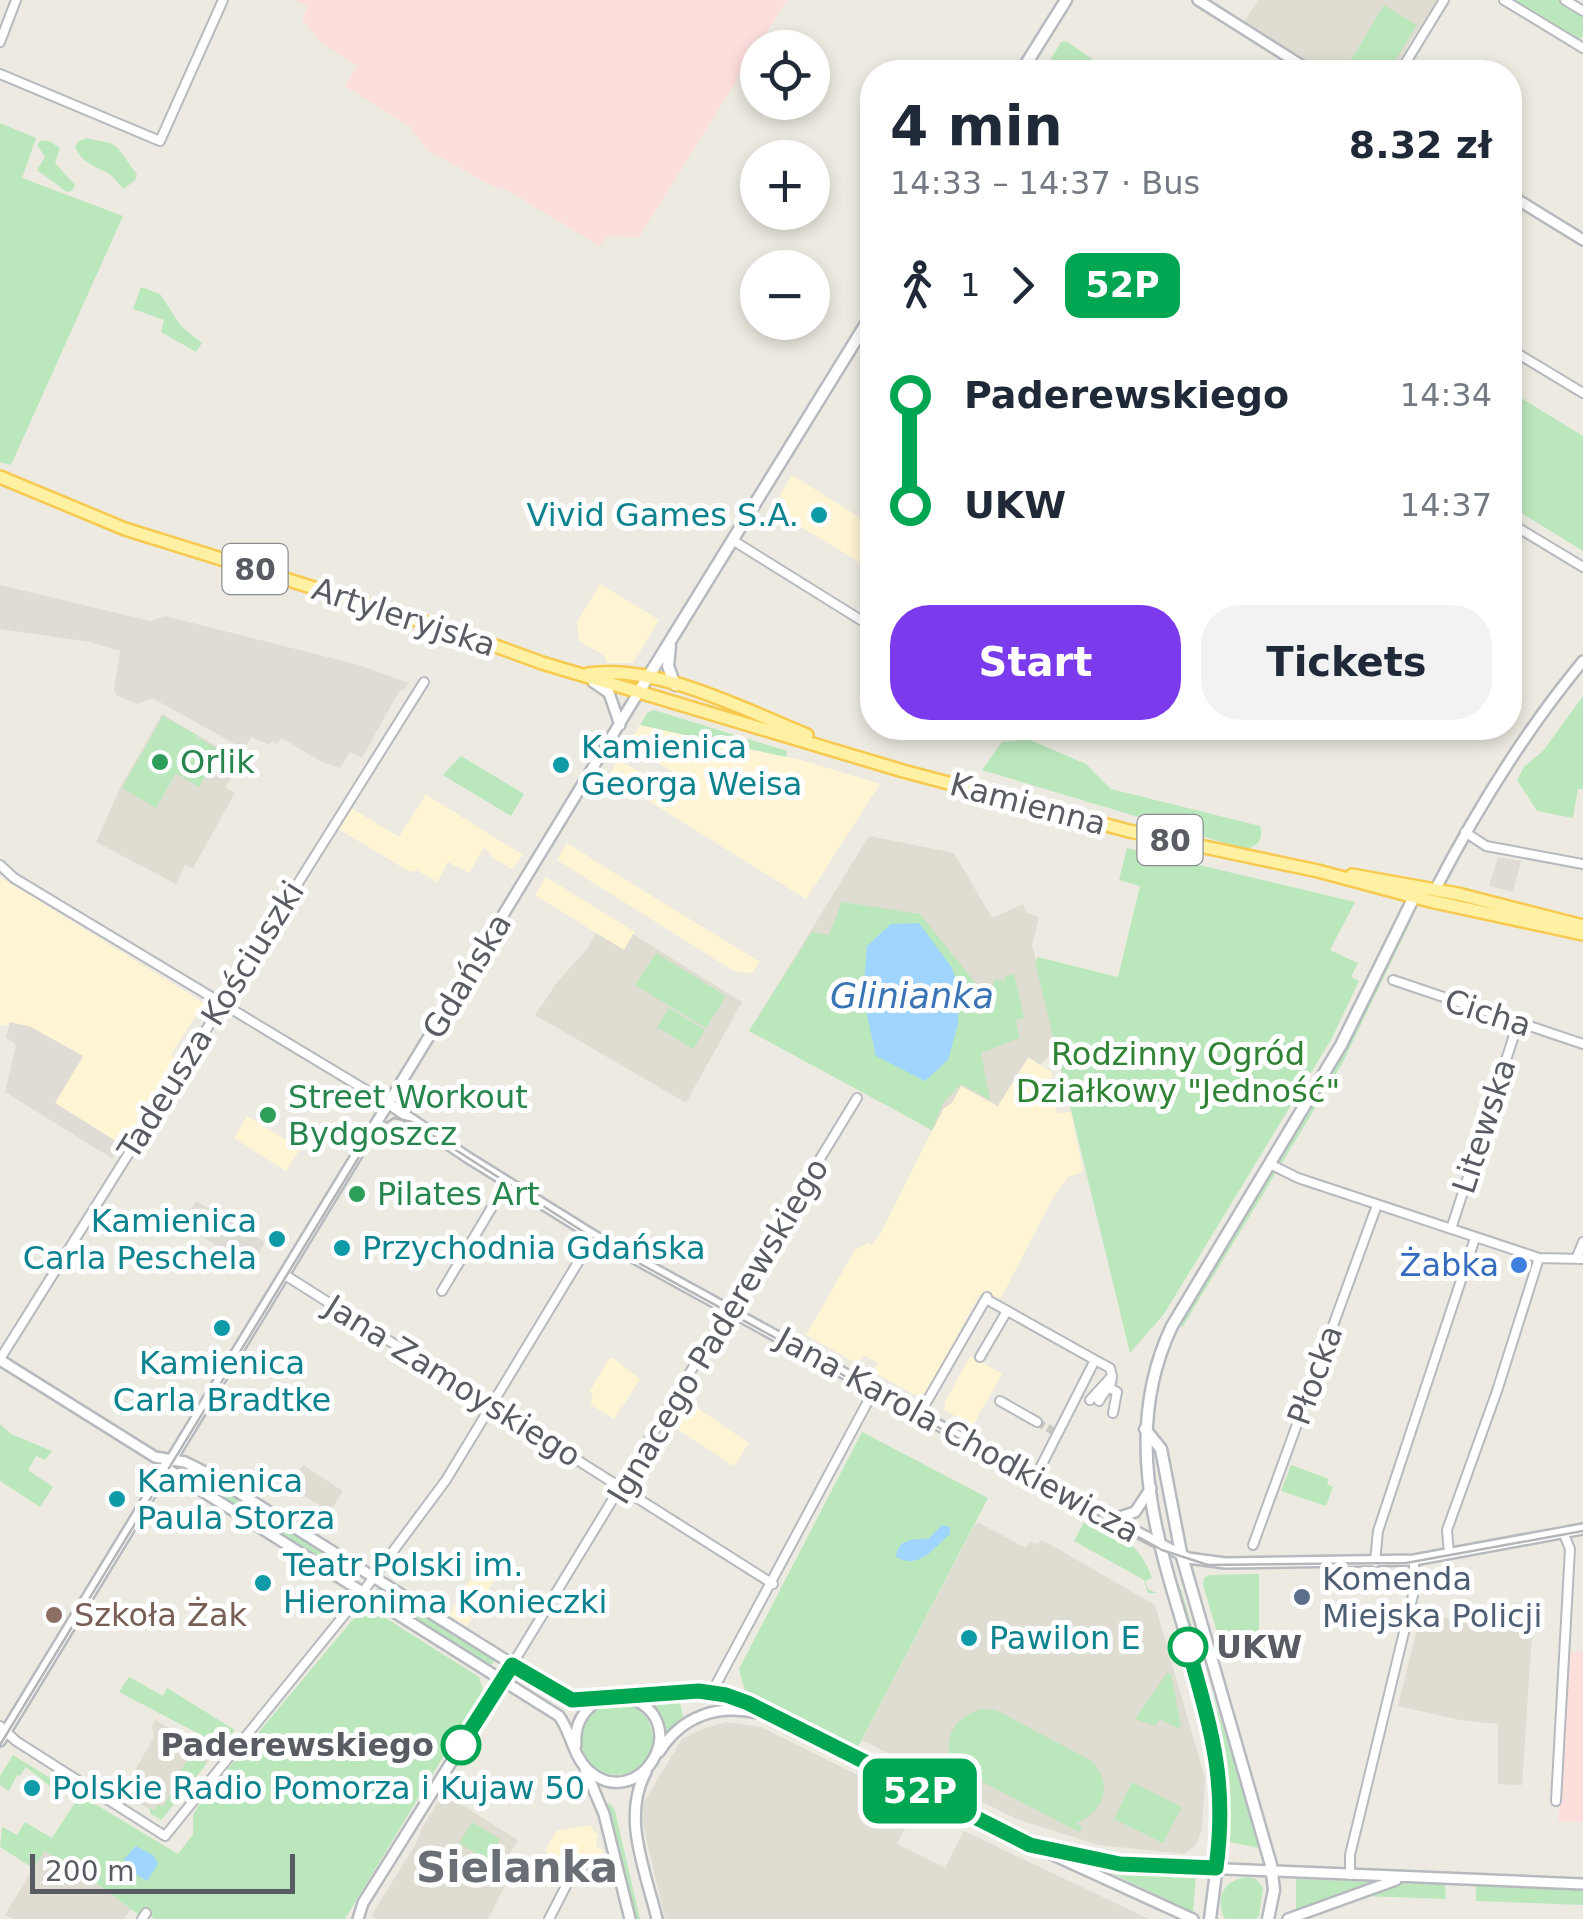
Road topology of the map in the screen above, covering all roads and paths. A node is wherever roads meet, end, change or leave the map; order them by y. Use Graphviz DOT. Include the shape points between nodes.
graph roads {
  1 [pos="16,0"];
  2 [pos="224,0"];
  3 [pos="1066,0"];
  4 [pos="1200,0"];
  5 [pos="1444,0"];
  6 [pos="1504,0"];
  7 [pos="1565,0"];
  8 [pos="1583,11"];
  9 [pos="0,42"];
  10 [pos="1583,47"];
  11 [pos="1028,60"];
  12 [pos="1293,60"];
  13 [pos="1407,60"];
  14 [pos="0,74"];
  15 [pos="1522,203"];
  16 [pos="1583,240"];
  17 [pos="860,334"];
  18 [pos="1522,356"];
  19 [pos="1583,393"];
  20 [pos="0,477"];
  21 [pos="1522,530"];
  22 [pos="734,540"];
  23 [pos="1583,567"];
  24 [pos="860,619"];
  25 [pos="670,646"];
  26 [pos="1583,661"];
  27 [pos="582,675"];
  28 [pos="650,675"];
  29 [pos="424,682"];
  30 [pos="675,685"];
  31 [pos="640,690"];
  32 [pos="620,725"];
  33 [pos="858,756"];
  34 [pos="1466,832"];
  35 [pos="1583,864"];
  36 [pos="0,865"];
  37 [pos="1417,892"];
  38 [pos="1432,896"];
  39 [pos="1583,930"];
  40 [pos="1393,980"];
  41 [pos="222,1002"];
  42 [pos="1518,1023"];
  43 [pos="1583,1044"];
  44 [pos="858,1098"];
  45 [pos="389,1104"];
  46 [pos="1270,1164"];
  47 [pos="508,1182"];
  48 [pos="1377,1205"];
  49 [pos="1451,1229"];
  50 [pos="594,1236"];
  51 [pos="1475,1238"];
  52 [pos="1583,1242"];
  53 [pos="1538,1258"];
  54 [pos="446,1260"];
  55 [pos="1580,1260"];
  56 [pos="456,1267"];
  57 [pos="285,1274"];
  58 [pos="442,1291"];
  59 [pos="730,1310"];
  60 [pos="1006,1311"];
  61 [pos="980,1357"];
  62 [pos="0,1360"];
  63 [pos="1095,1360"];
  64 [pos="1112,1376"];
  65 [pos="1110,1388"];
  66 [pos="874,1390"];
  67 [pos="1000,1402"];
  68 [pos="493,1406"];
  69 [pos="1113,1413"];
  70 [pos="920,1414"];
  71 [pos="1037,1422"];
  72 [pos="1145,1429"];
  73 [pos="169,1464"];
  74 [pos="1035,1478"];
  75 [pos="623,1487"];
  76 [pos="1150,1488"];
  77 [pos="1110,1519"];
  78 [pos="1583,1529"];
  79 [pos="1563,1532"];
  80 [pos="1253,1546"];
  81 [pos="1161,1547"];
  82 [pos="1449,1554"];
  83 [pos="1182,1556"];
  84 [pos="1414,1560"];
  85 [pos="1375,1562"];
  86 [pos="374,1578"];
  87 [pos="772,1584"];
  88 [pos="362,1593"];
  89 [pos="512,1665"];
  90 [pos="502,1680"];
  91 [pos="712,1692"];
  92 [pos="624,1696"];
  93 [pos="601,1699"];
  94 [pos="768,1715"];
  95 [pos="3,1729"];
  96 [pos="0,1741"];
  97 [pos="576,1750"];
  98 [pos="652,1763"];
  99 [pos="582,1764"];
  100 [pos="1556,1800"];
  101 [pos="1030,1845"];
  102 [pos="616,1866"];
  103 [pos="1216,1868"];
  104 [pos="1272,1872"];
  105 [pos="1350,1874"];
  106 [pos="1408,1877"];
  107 [pos="1583,1884"];
  108 [pos="358,1919"];
  109 [pos="548,1919"];
  110 [pos="630,1919"];
  111 [pos="657,1919"];
  112 [pos="1193,1919"];
  113 [pos="1210,1919"];
  114 [pos="1268,1919"];
  115 [pos="1288,1919"];
  1 -- 9 [label="street"];
  2 -- 14 [label="street" via="160,141"];
  3 -- 11 [label="main road"];
  4 -- 12 [label="street"];
  5 -- 13 [label="street"];
  6 -- 10 [label="street"];
  7 -- 8 [label="street"];
  15 -- 16 [label="street"];
  17 -- 22 [label="main road, Gdańska"];
  18 -- 19 [label="street"];
  20 -- 27 [label="main road, Artyleryjska / 80" via="124,528"];
  21 -- 23 [label="street"];
  22 -- 24 [label="street"];
  22 -- 25 [label="main road, Gdańska"];
  25 -- 28 [label="main road, Gdańska"];
  25 -- 30 [label="main road"];
  26 -- 34 [label="street"];
  27 -- 28 [label="main road, Artyleryjska / 80"];
  27 -- 31 [label="main road, Artyleryjska / 80"];
  27 -- 32 [label="street" via="609,694"];
  28 -- 30 [label="main road, Kamienna / 80"];
  28 -- 31 [label="main road, Gdańska"];
  29 -- 41 [label="street, Tadeusza Kościuszki"];
  30 -- 33 [label="main road, Kamienna / 80"];
  31 -- 32 [label="street, Gdańska"];
  31 -- 33 [label="main road, Kamienna / 80"];
  32 -- 45 [label="street, Gdańska"];
  33 -- 37 [label="main road, Kamienna / 80" via="1129,832"];
  34 -- 35 [label="street" via="1486,846"];
  34 -- 38 [label="street"];
  36 -- 41 [label="street"];
  37 -- 38 [label="main road, 80"];
  37 -- 46 [label="main road" via="1342,1044"];
  38 -- 39 [label="main road, 80"];
  40 -- 42 [label="street, Cicha"];
  41 -- 45 [label="street"];
  41 -- 62 [label="street, Tadeusza Kościuszki"];
  42 -- 43 [label="street, Cicha"];
  42 -- 49 [label="street, Litewska"];
  44 -- 59 [label="street, Ignacego Paderewskiego"];
  45 -- 47 [label="street, Jana Karola Chodkiewicza"];
  45 -- 57 [label="street, Gdańska"];
  46 -- 48 [label="street"];
  46 -- 72 [label="main road" via="1163,1345"];
  47 -- 50 [label="street, Jana Karola Chodkiewicza"];
  47 -- 56 [label="street"];
  48 -- 49 [label="street"];
  48 -- 80 [label="street, Płocka"];
  49 -- 51 [label="street"];
  50 -- 59 [label="street, Jana Karola Chodkiewicza"];
  50 -- 68 [label="street"];
  51 -- 53 [label="street"];
  51 -- 85 [label="street" via="1378,1531"];
  52 -- 55 [label="street"];
  53 -- 55 [label="street"];
  53 -- 82 [label="street" via="1447,1530"];
  54 -- 56 [label="street"];
  56 -- 58 [label="street"];
  57 -- 68 [label="street, Jana Zamoyskiego"];
  57 -- 73 [label="street, Gdańska"];
  59 -- 66 [label="street, Jana Karola Chodkiewicza"];
  59 -- 75 [label="street, Ignacego Paderewskiego"];
  60 -- 61 [label="street"];
  60 -- 63 [label="street"];
  60 -- 70 [label="street" via="987,1297"];
  62 -- 73 [label="street"];
  63 -- 64 [label="street"];
  63 -- 74 [label="street"];
  64 -- 65 [label="street"];
  64 -- 65 [label="street" via="1095,1400"];
  65 -- 69 [label="street" via="1117,1392"];
  66 -- 70 [label="street, Jana Karola Chodkiewicza"];
  66 -- 87 [label="street"];
  67 -- 71 [label="street"];
  68 -- 75 [label="street, Jana Zamoyskiego"];
  68 -- 86 [label="street"];
  70 -- 74 [label="street, Jana Karola Chodkiewicza"];
  72 -- 76 [label="main road"];
  72 -- 83 [label="main road" via="1160,1448"];
  73 -- 86 [label="street" via="185,1462 209,1474"];
  73 -- 88 [label="street"];
  73 -- 95 [label="street, Gdańska"];
  74 -- 77 [label="street, Jana Karola Chodkiewicza"];
  75 -- 87 [label="street, Jana Zamoyskiego"];
  75 -- 89 [label="street, Ignacego Paderewskiego"];
  76 -- 77 [label="street" via="1136,1512"];
  76 -- 81 [label="main road"];
  77 -- 81 [label="street, Jana Karola Chodkiewicza"];
  78 -- 79 [label="street, Jana Karola Chodkiewicza"];
  79 -- 82 [label="street, Jana Karola Chodkiewicza"];
  79 -- 100 [label="street" via="1570,1549"];
  81 -- 83 [label="street, Jana Karola Chodkiewicza"];
  81 -- 103 [label="main road" via="1216,1751 1222,1812"];
  82 -- 84 [label="street, Jana Karola Chodkiewicza"];
  83 -- 85 [label="street, Jana Karola Chodkiewicza" via="1225,1563"];
  83 -- 104 [label="main road"];
  84 -- 85 [label="street, Jana Karola Chodkiewicza"];
  84 -- 105 [label="street" via="1414,1591"];
  86 -- 88 [label="street"];
  86 -- 89 [label="street"];
  87 -- 91 [label="street"];
  88 -- 90 [label="street"];
  88 -- 95 [label="street" via="165,1836"];
  89 -- 90 [label="street"];
  89 -- 93 [label="street" via="568,1699"];
  90 -- 97 [label="street" via="562,1719"];
  90 -- 108 [label="street"];
  91 -- 92 [label="street"];
  91 -- 94 [label="street"];
  92 -- 93 [label="street"];
  92 -- 98 [label="street" via="646,1706 656,1722 660,1738"];
  93 -- 97 [label="street" via="578,1723"];
  94 -- 98 [label="street" via="739,1709 699,1716 672,1734"];
  94 -- 101 [label="street"];
  95 -- 96 [label="street, Gdańska"];
  97 -- 99 [label="street"];
  98 -- 99 [label="street" via="633,1778 612,1781"];
  98 -- 111 [label="street" via="634,1812"];
  99 -- 102 [label="street"];
  101 -- 103 [label="street" via="1120,1864"];
  101 -- 112 [label="street"];
  102 -- 109 [label="street" via="569,1880"];
  102 -- 110 [label="street"];
  103 -- 104 [label="street"];
  103 -- 113 [label="main road"];
  104 -- 105 [label="street"];
  104 -- 114 [label="main road"];
  105 -- 106 [label="street"];
  106 -- 107 [label="street"];
  106 -- 115 [label="street"];
}
